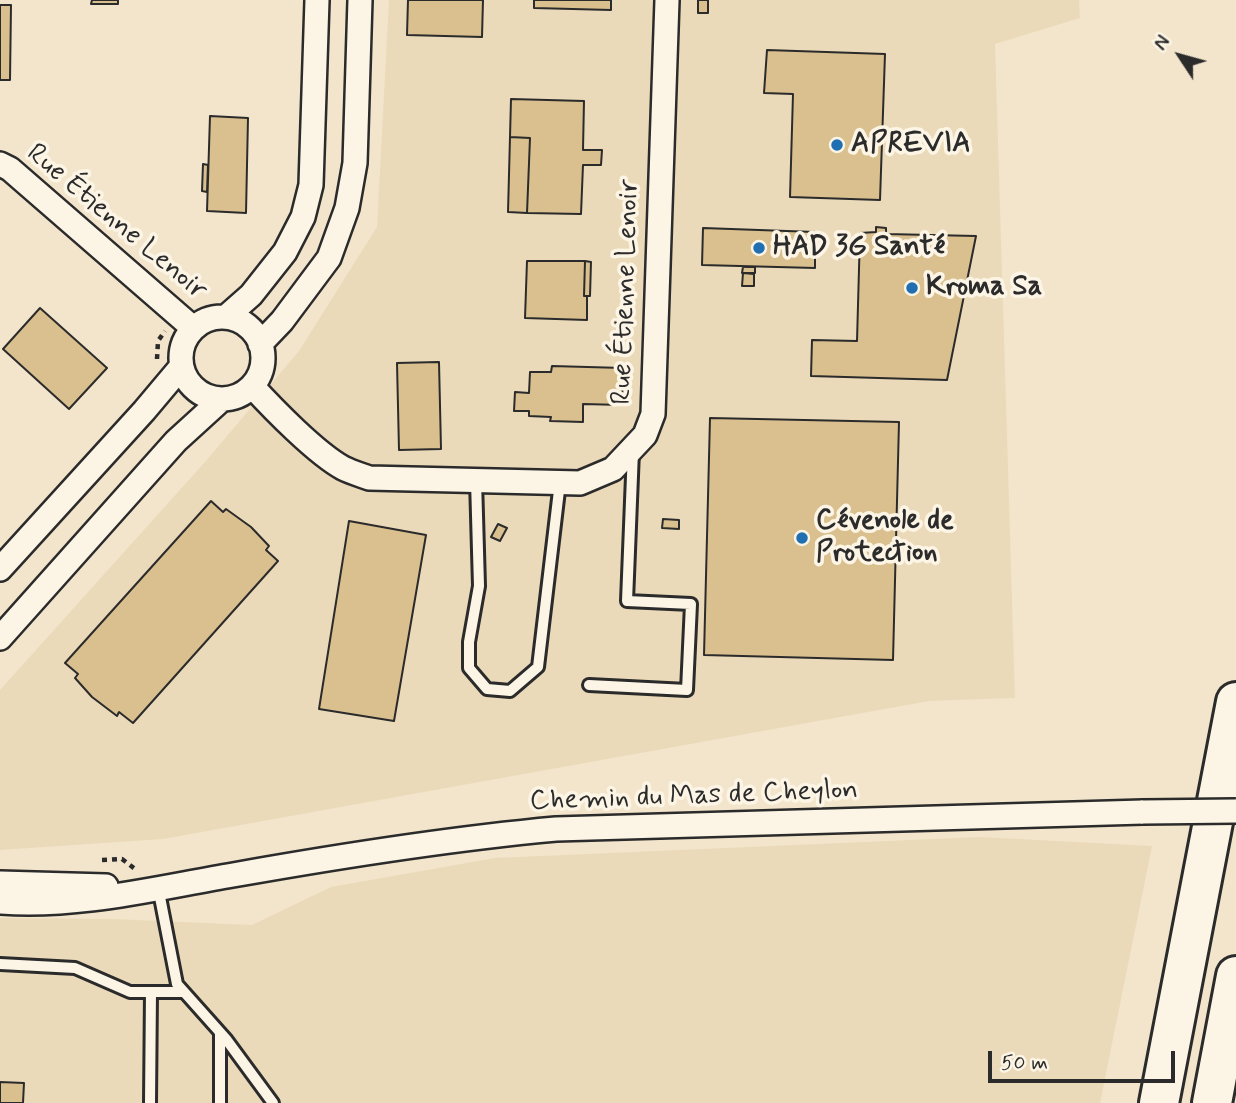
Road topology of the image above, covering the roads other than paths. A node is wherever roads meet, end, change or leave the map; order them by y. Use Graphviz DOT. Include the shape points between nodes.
graph roads {
  1 [pos="317,0"];
  2 [pos="360,0"];
  3 [pos="667,0"];
  4 [pos="0,164"];
  5 [pos="226,317"];
  6 [pos="186,321"];
  7 [pos="260,344"];
  8 [pos="181,367"];
  9 [pos="252,386"];
  10 [pos="221,400"];
  11 [pos="633,448"];
  12 [pos="476,480"];
  13 [pos="560,482"];
  14 [pos="0,569"];
  15 [pos="0,638"];
  16 [pos="589,685"];
  17 [pos="1236,702"];
  18 [pos="1236,811"];
  19 [pos="0,883"];
  20 [pos="158,887"];
  21 [pos="0,902"];
  22 [pos="0,964"];
  23 [pos="1236,976"];
  24 [pos="151,992"];
  25 [pos="184,992"];
  26 [pos="220,1032"];
  27 [pos="150,1103"];
  28 [pos="220,1103"];
  29 [pos="273,1103"];
  30 [pos="1159,1103"];
  31 [pos="1212,1103"];
  1 -- 5 [label="street" via="311,185 303,216 285,252 251,295"];
  2 -- 7 [label="street" via="355,163 347,208 328,258"];
  3 -- 11 [label="street, Rue Étienne Lenoir" via="653,414 645,435"];
  4 -- 6 [label="street, Rue Étienne Lenoir"];
  5 -- 6 [label="street"];
  5 -- 7 [label="street" via="247,326"];
  6 -- 8 [label="street"];
  7 -- 9 [label="street" via="262,366"];
  8 -- 10 [label="street" via="195,391"];
  8 -- 14 [label="street"];
  9 -- 10 [label="street"];
  9 -- 12 [label="street, Rue Étienne Lenoir" via="343,468 369,478"];
  10 -- 15 [label="street" via="176,441"];
  11 -- 13 [label="street, Rue Étienne Lenoir" via="613,469 580,483"];
  11 -- 16 [label="lane" via="627,601 691,604 687,690"];
  12 -- 13 [label="street, Rue Étienne Lenoir"];
  12 -- 13 [label="lane" via="479,586 469,668 487,689 510,691 538,667"];
  17 -- 30 [label="highway"];
  18 -- 20 [label="street, Chemin du Mas de Cheylon, bridge" via="556,830 464,838"];
  19 -- 20 [label="street, Chemin du Mas de Cheylon"];
  20 -- 21 [label="street, Chemin du Mas de Cheylon" via="97,899"];
  20 -- 25 [label="lane" via="177,984"];
  22 -- 24 [label="lane" via="75,968 130,992"];
  23 -- 31 [label="highway"];
  24 -- 25 [label="lane"];
  24 -- 27 [label="lane"];
  25 -- 26 [label="lane"];
  26 -- 28 [label="lane"];
  26 -- 29 [label="lane"];
}
